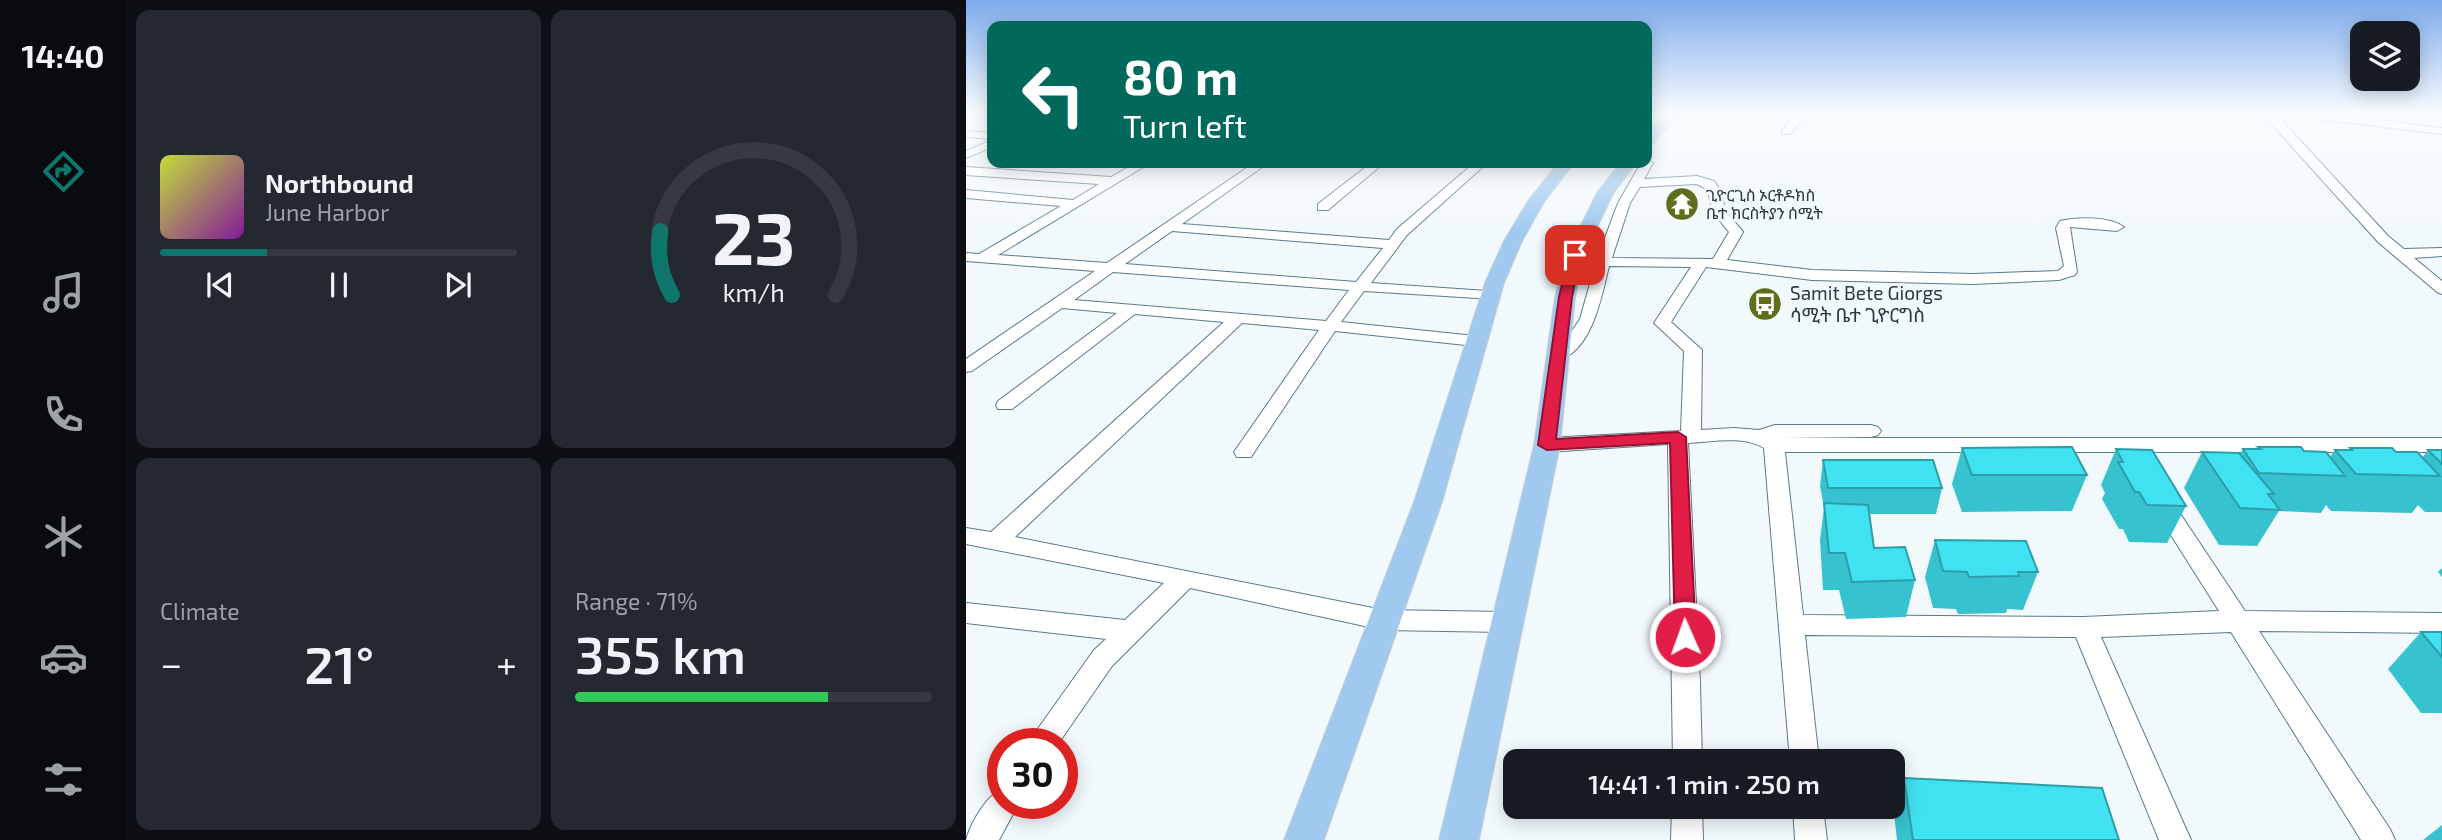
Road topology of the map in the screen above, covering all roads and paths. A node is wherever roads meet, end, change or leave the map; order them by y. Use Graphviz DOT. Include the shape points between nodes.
graph roads {
  1 [pos="2304,153"];
  2 [pos="1135,168"];
  3 [pos="1255,168"];
  4 [pos="1372,168"];
  5 [pos="1475,168"];
  6 [pos="1562,168"];
  7 [pos="1624,168"];
  8 [pos="1644,168"];
  9 [pos="966,171"];
  10 [pos="1111,181"];
  11 [pos="1636,183"];
  12 [pos="966,194"];
  13 [pos="1072,203"];
  14 [pos="1322,207"];
  15 [pos="1168,227"];
  16 [pos="2117,227"];
  17 [pos="1391,244"];
  18 [pos="2442,252"];
  19 [pos="2398,254"];
  20 [pos="974,258"];
  21 [pos="1603,262"];
  22 [pos="1710,263"];
  23 [pos="966,267"];
  24 [pos="1112,268"];
  25 [pos="1360,287"];
  26 [pos="2442,289"];
  27 [pos="1487,296"];
  28 [pos="1058,303"];
  29 [pos="1132,309"];
  30 [pos="1238,318"];
  31 [pos="1330,326"];
  32 [pos="1475,341"];
  33 [pos="1558,355"];
  34 [pos="966,367"];
  35 [pos="1006,405"];
  36 [pos="2442,435"];
  37 [pos="1685,437"];
  38 [pos="1770,438"];
  39 [pos="2119,438"];
  40 [pos="1547,445"];
  41 [pos="2442,445"];
  42 [pos="1244,452"];
  43 [pos="2138,466"];
  44 [pos="2152,488"];
  45 [pos="966,536"];
  46 [pos="997,540"];
  47 [pos="1185,578"];
  48 [pos="966,613"];
  49 [pos="1383,620"];
  50 [pos="2238,621"];
  51 [pos="1506,622"];
  52 [pos="2442,623"];
  53 [pos="1792,625"];
  54 [pos="2084,627"];
  55 [pos="1129,631"];
  56 [pos="1053,728"];
  57 [pos="1687,749"];
  58 [pos="1803,749"];
  59 [pos="994,819"];
  60 [pos="1687,819"];
  61 [pos="1809,819"];
  62 [pos="981,840"];
  63 [pos="1304,840"];
  64 [pos="1459,840"];
  65 [pos="1687,840"];
  66 [pos="1811,840"];
  67 [pos="2175,840"];
  68 [pos="2379,840"];
  1 -- 19 [label="street"];
  2 -- 10 [label="street"];
  3 -- 15 [label="street"];
  4 -- 14 [label="street"];
  5 -- 17 [label="street"];
  6 -- 27 [label="main road" via="1507,250"];
  7 -- 33 [label="main road" via="1605,193 1575,255"];
  8 -- 11 [label="street"];
  9 -- 10 [label="street"];
  10 -- 13 [label="street"];
  11 -- 21 [label="street"];
  11 -- 22 [label="street" via="1698,180 1710,184 1719,210 1736,232"];
  12 -- 13 [label="street"];
  13 -- 20 [label="street"];
  15 -- 17 [label="street"];
  15 -- 24 [label="street"];
  16 -- 22 [label="street" via="2065,224 2071,266 2070,272 2059,275 1973,279 1812,275"];
  17 -- 25 [label="street"];
  18 -- 19 [label="street"];
  19 -- 26 [label="street"];
  20 -- 23 [label="street"];
  20 -- 24 [label="street"];
  21 -- 22 [label="street"];
  21 -- 33 [label="street" via="1588,319"];
  22 -- 37 [label="street" via="1662,323 1693,351"];
  24 -- 25 [label="street"];
  24 -- 28 [label="street"];
  25 -- 27 [label="street"];
  25 -- 31 [label="street"];
  27 -- 32 [label="main road"];
  28 -- 29 [label="street"];
  28 -- 34 [label="street"];
  29 -- 30 [label="street"];
  29 -- 35 [label="street"];
  30 -- 31 [label="street"];
  30 -- 46 [label="street"];
  31 -- 32 [label="street"];
  31 -- 42 [label="street"];
  32 -- 49 [label="main road" via="1428,500"];
  33 -- 40 [label="main road"];
  36 -- 39 [label="street"];
  37 -- 38 [label="street" via="1734,434"];
  37 -- 40 [label="street"];
  37 -- 57 [label="street"];
  38 -- 39 [label="street"];
  38 -- 53 [label="street"];
  39 -- 41 [label="street"];
  39 -- 43 [label="street"];
  40 -- 51 [label="main road"];
  44 -- 50 [label="street"];
  45 -- 46 [label="street"];
  46 -- 47 [label="street"];
  47 -- 49 [label="street"];
  47 -- 55 [label="street"];
  48 -- 55 [label="street"];
  49 -- 51 [label="street"];
  49 -- 63 [label="main road"];
  50 -- 52 [label="street"];
  50 -- 54 [label="street"];
  50 -- 68 [label="street"];
  51 -- 64 [label="main road"];
  53 -- 54 [label="street"];
  53 -- 58 [label="street"];
  54 -- 67 [label="street"];
  55 -- 56 [label="street"];
  59 -- 62 [label="street"];
  60 -- 65 [label="street"];
  61 -- 66 [label="street"];
}
